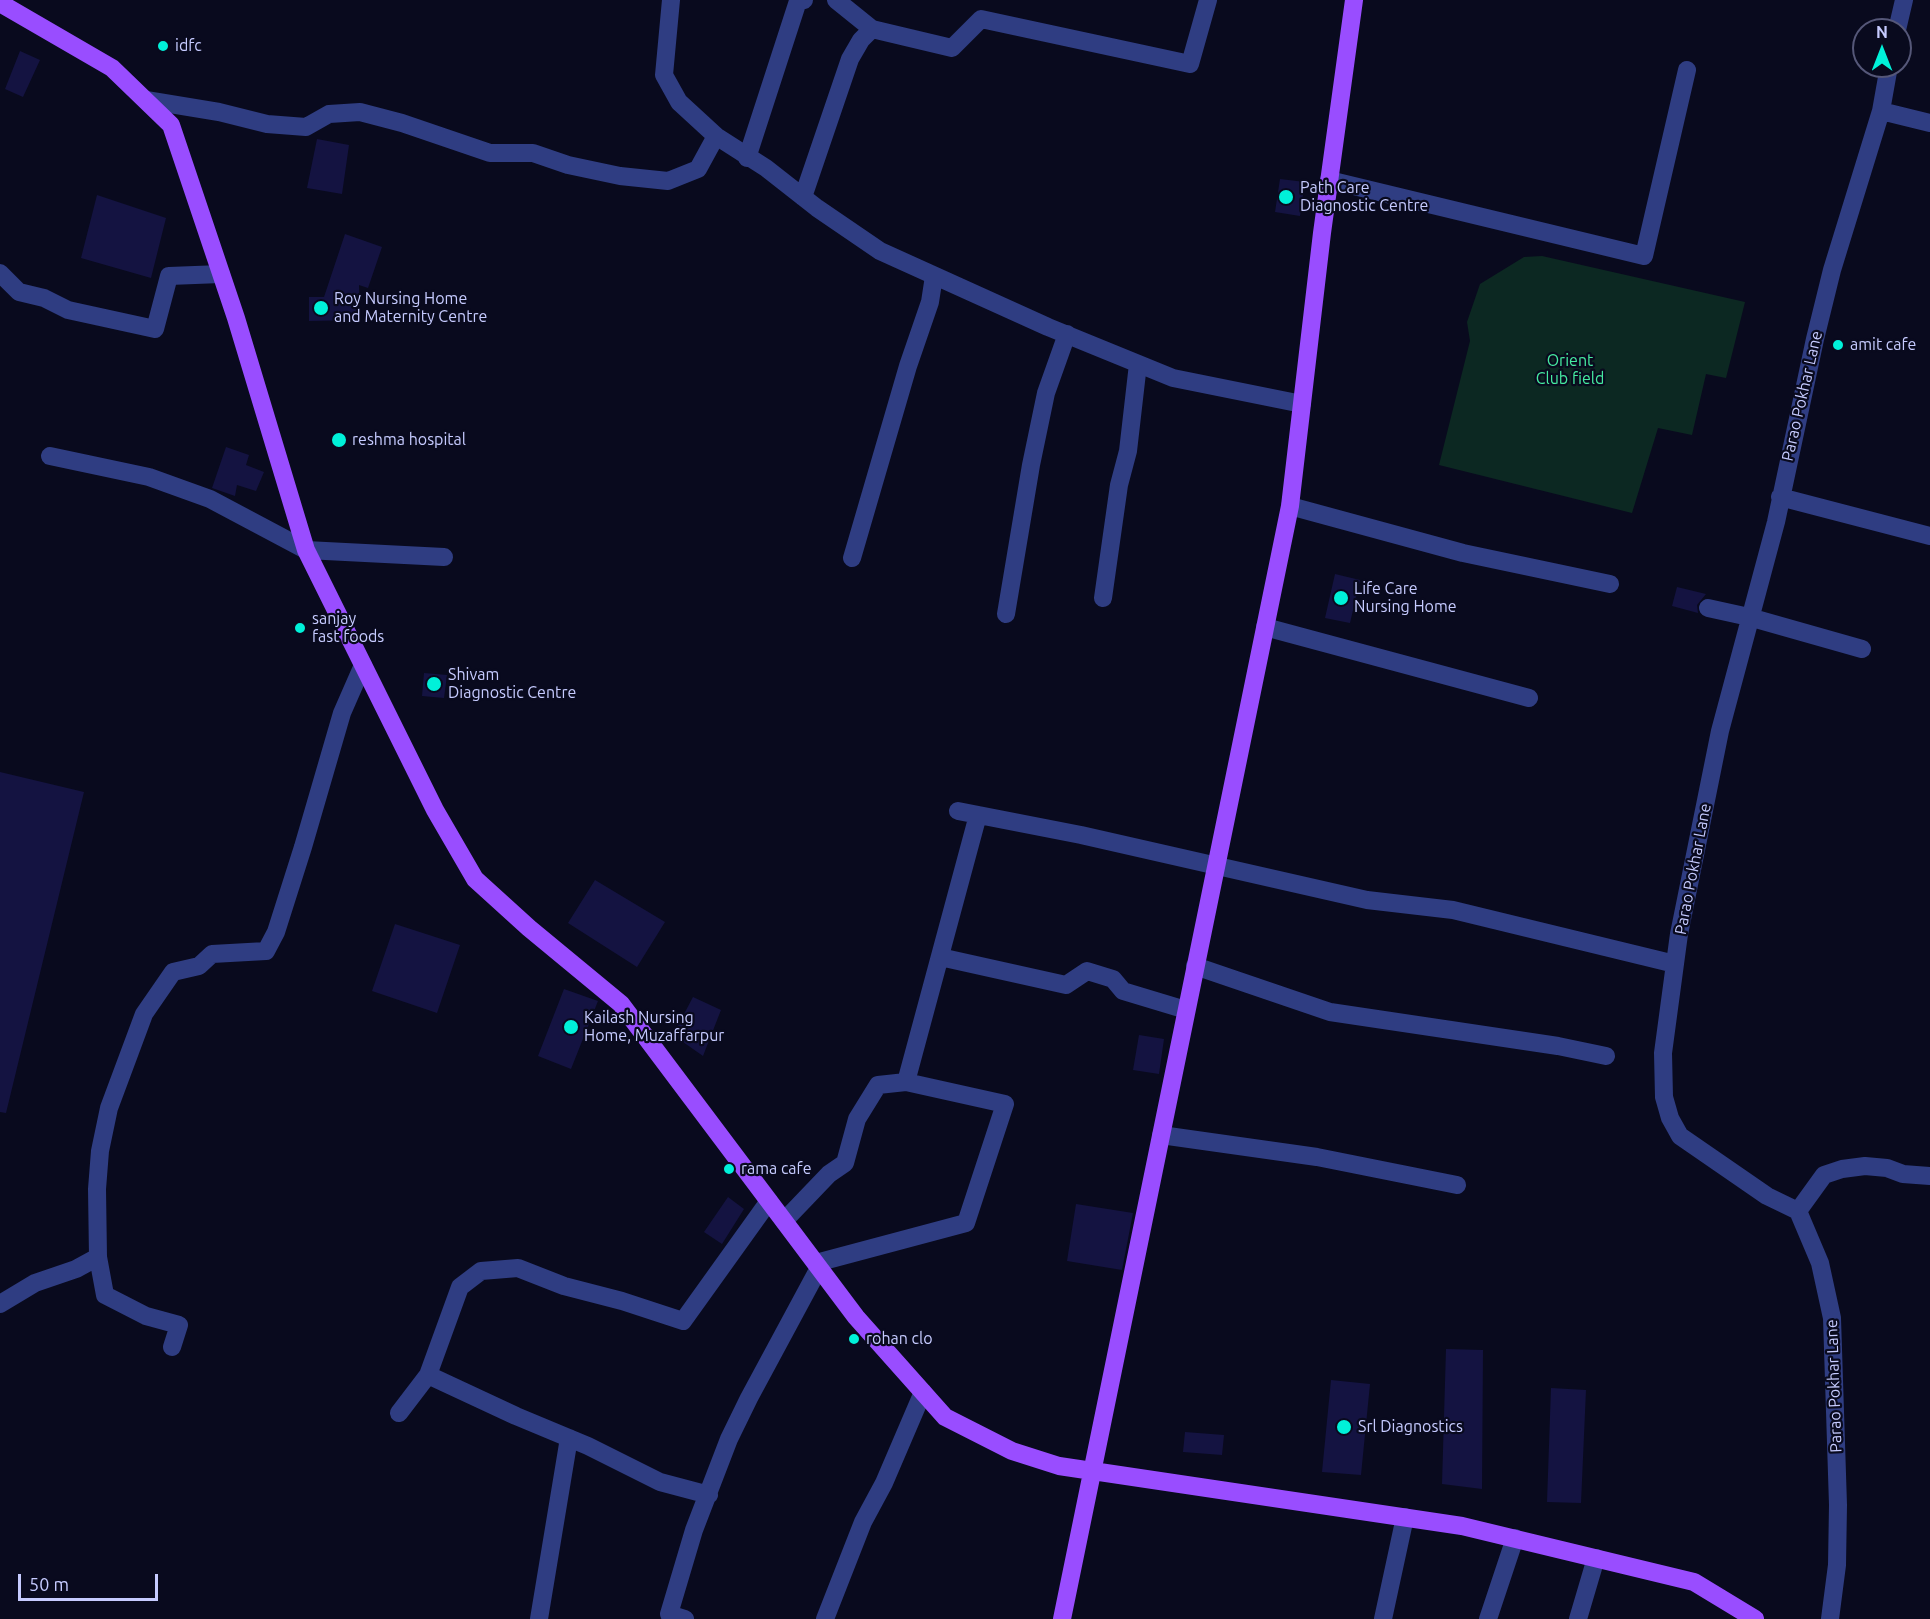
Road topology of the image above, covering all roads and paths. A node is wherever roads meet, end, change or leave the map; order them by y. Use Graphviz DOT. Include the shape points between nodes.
graph roads {
  1 [pos="671,0"];
  2 [pos="804,0"];
  3 [pos="836,0"];
  4 [pos="1208,0"];
  5 [pos="1354,0"];
  6 [pos="1904,0"];
  7 [pos="2,3"];
  8 [pos="1900,18"];
  9 [pos="872,29"];
  10 [pos="1687,70"];
  11 [pos="1887,78"];
  12 [pos="146,100"];
  13 [pos="1881,111"];
  14 [pos="1930,123"];
  15 [pos="716,136"];
  16 [pos="747,158"];
  17 [pos="1329,180"];
  18 [pos="803,197"];
  19 [pos="0,273"];
  20 [pos="221,274"];
  21 [pos="934,276"];
  22 [pos="1067,334"];
  23 [pos="1138,364"];
  24 [pos="1302,404"];
  25 [pos="51,456"];
  26 [pos="1780,496"];
  27 [pos="1290,506"];
  28 [pos="1930,536"];
  29 [pos="306,550"];
  30 [pos="444,557"];
  31 [pos="852,558"];
  32 [pos="1610,584"];
  33 [pos="1103,598"];
  34 [pos="1708,608"];
  35 [pos="1006,614"];
  36 [pos="1749,616"];
  37 [pos="1264,627"];
  38 [pos="1862,649"];
  39 [pos="363,665"];
  40 [pos="1529,698"];
  41 [pos="958,811"];
  42 [pos="978,815"];
  43 [pos="1215,866"];
  44 [pos="939,957"];
  45 [pos="1675,964"];
  46 [pos="1195,966"];
  47 [pos="1186,1010"];
  48 [pos="1606,1056"];
  49 [pos="906,1082"];
  50 [pos="1161,1135"];
  51 [pos="1930,1176"];
  52 [pos="1457,1185"];
  53 [pos="769,1201"];
  54 [pos="1798,1211"];
  55 [pos="784,1221"];
  56 [pos="98,1257"];
  57 [pos="818,1265"];
  58 [pos="0,1304"];
  59 [pos="172,1347"];
  60 [pos="428,1375"];
  61 [pos="923,1392"];
  62 [pos="399,1413"];
  63 [pos="569,1438"];
  64 [pos="1092,1471"];
  65 [pos="709,1495"];
  66 [pos="1405,1517"];
  67 [pos="1515,1538"];
  68 [pos="1596,1558"];
  69 [pos="539,1619"];
  70 [pos="685,1619"];
  71 [pos="825,1619"];
  72 [pos="1062,1619"];
  73 [pos="1383,1619"];
  74 [pos="1488,1619"];
  75 [pos="1578,1619"];
  76 [pos="1755,1619"];
  77 [pos="1830,1619"];
  1 -- 15 [label="street" via="664,75 679,102"];
  2 -- 16 [label="street" via="798,1"];
  3 -- 9 [label="street"];
  4 -- 9 [label="street" via="1190,64 981,19 952,48"];
  5 -- 17 [label="main road"];
  6 -- 8 [label="street"];
  7 -- 12 [label="main road" via="112,68"];
  9 -- 18 [label="street" via="850,59"];
  10 -- 17 [label="street" via="1644,256"];
  11 -- 13 [label="street, Parao Pokhar Lane"];
  12 -- 15 [label="street" via="267,124 306,127 329,114 360,112 490,153 533,153 610,174 668,181 698,169"];
  12 -- 20 [label="main road" via="171,125"];
  13 -- 14 [label="street"];
  13 -- 26 [label="street, Parao Pokhar Lane" via="1832,270"];
  15 -- 16 [label="street"];
  16 -- 18 [label="street"];
  17 -- 24 [label="main road"];
  18 -- 21 [label="street" via="880,251"];
  19 -- 20 [label="street" via="19,292 68,310 155,329 169,276"];
  20 -- 29 [label="main road"];
  21 -- 22 [label="street"];
  21 -- 31 [label="street" via="930,302"];
  22 -- 23 [label="street"];
  22 -- 35 [label="street" via="1039,424"];
  23 -- 24 [label="street" via="1173,378"];
  23 -- 33 [label="street"];
  24 -- 27 [label="main road"];
  25 -- 29 [label="street" via="149,477 210,499"];
  26 -- 28 [label="street"];
  26 -- 36 [label="street, Parao Pokhar Lane"];
  27 -- 32 [label="street" via="1463,552"];
  27 -- 37 [label="main road"];
  29 -- 30 [label="street"];
  29 -- 39 [label="main road"];
  34 -- 36 [label="street"];
  36 -- 38 [label="street"];
  36 -- 45 [label="street, Parao Pokhar Lane" via="1720,731"];
  37 -- 40 [label="street"];
  37 -- 43 [label="main road"];
  39 -- 53 [label="main road" via="435,810 475,879 621,1004"];
  39 -- 56 [label="street" via="342,713 276,932 266,951 212,954 199,966 173,972 144,1014 109,1108 100,1151"];
  41 -- 42 [label="street"];
  42 -- 43 [label="street"];
  42 -- 44 [label="street"];
  43 -- 45 [label="street" via="1367,900 1453,910"];
  43 -- 46 [label="main road"];
  44 -- 47 [label="street" via="1066,985 1087,971 1113,979 1123,991"];
  44 -- 49 [label="street"];
  45 -- 54 [label="street, Parao Pokhar Lane" via="1662,1080 1670,1118 1680,1136 1691,1145 1767,1196"];
  46 -- 47 [label="main road"];
  46 -- 48 [label="street" via="1330,1012"];
  47 -- 50 [label="main road"];
  49 -- 55 [label="street" via="878,1085 857,1119 845,1163 829,1174"];
  49 -- 57 [label="street" via="1005,1104 966,1223"];
  50 -- 52 [label="street" via="1317,1158"];
  50 -- 64 [label="main road"];
  51 -- 54 [label="street" via="1865,1166 1842,1169 1824,1175"];
  53 -- 55 [label="main road"];
  53 -- 60 [label="street" via="683,1322 518,1268 481,1271 460,1287"];
  54 -- 77 [label="street, Parao Pokhar Lane" via="1820,1263 1832,1318 1838,1505 1837,1565"];
  55 -- 57 [label="main road"];
  56 -- 58 [label="street" via="35,1283"];
  56 -- 59 [label="street" via="105,1295 146,1316 179,1325"];
  57 -- 61 [label="main road" via="856,1317"];
  57 -- 65 [label="street" via="729,1439"];
  60 -- 62 [label="street"];
  60 -- 63 [label="street"];
  61 -- 64 [label="main road" via="945,1417 1012,1451 1059,1466"];
  61 -- 71 [label="street" via="885,1483 863,1522"];
  63 -- 65 [label="street" via="660,1482"];
  63 -- 69 [label="street"];
  64 -- 66 [label="main road"];
  64 -- 72 [label="main road"];
  65 -- 70 [label="street" via="681,1567 669,1614"];
  66 -- 67 [label="main road"];
  66 -- 73 [label="street"];
  67 -- 68 [label="main road"];
  67 -- 74 [label="street"];
  68 -- 75 [label="street"];
  68 -- 76 [label="main road" via="1694,1581"];
}
